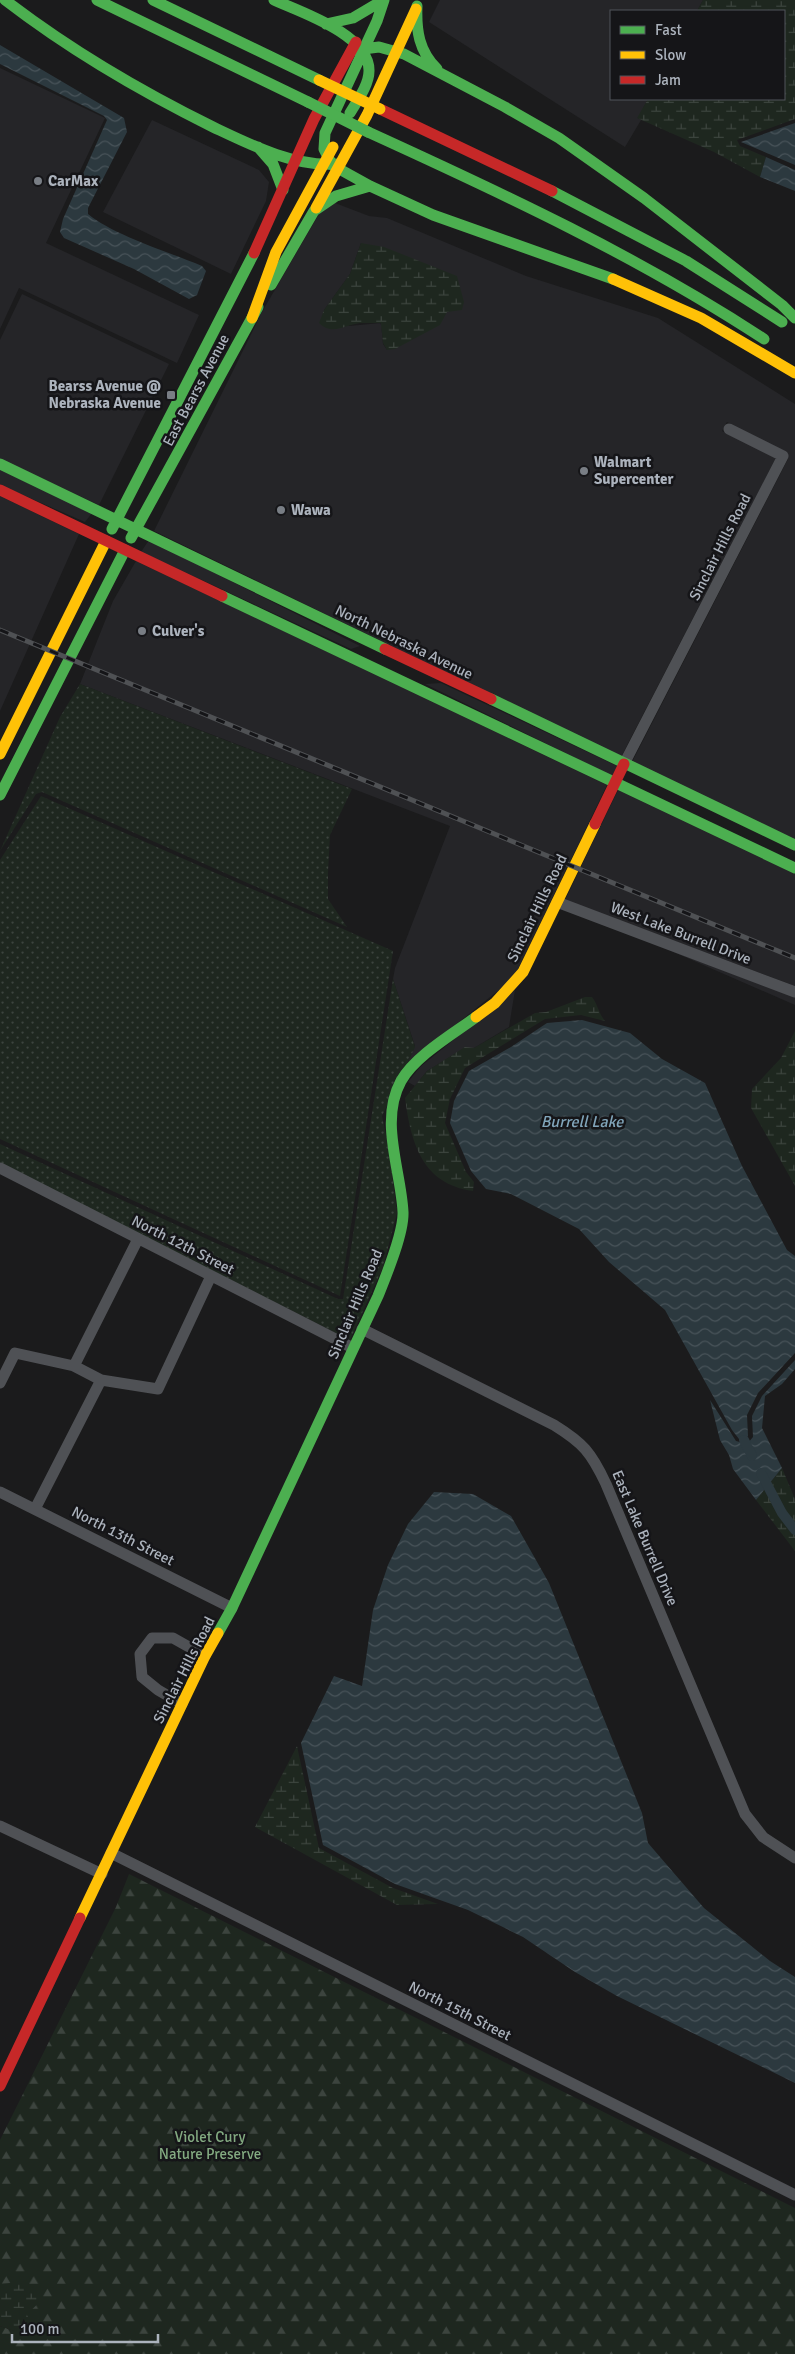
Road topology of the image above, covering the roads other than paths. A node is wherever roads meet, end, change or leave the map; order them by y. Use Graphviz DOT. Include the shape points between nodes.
graph roads {
  1 [pos="5,0"];
  2 [pos="96,0"];
  3 [pos="153,0"];
  4 [pos="274,0"];
  5 [pos="382,1"];
  6 [pos="419,3"];
  7 [pos="326,24"];
  8 [pos="362,47"];
  9 [pos="397,52"];
  10 [pos="441,73"];
  11 [pos="258,146"];
  12 [pos="296,160"];
  13 [pos="330,165"];
  14 [pos="370,186"];
  15 [pos="282,190"];
  16 [pos="314,211"];
  17 [pos="252,318"];
  18 [pos="795,318"];
  19 [pos="795,331"];
  20 [pos="795,361"];
  21 [pos="795,373"];
  22 [pos="729,429"];
  23 [pos="0,464"];
  24 [pos="0,490"];
  25 [pos="116,519"];
  26 [pos="136,528"];
  27 [pos="106,541"];
  28 [pos="125,550"];
  29 [pos="351,658"];
  30 [pos="442,678"];
  31 [pos="0,754"];
  32 [pos="624,764"];
  33 [pos="615,783"];
  34 [pos="0,795"];
  35 [pos="715,830"];
  36 [pos="795,845"];
  37 [pos="795,857"];
  38 [pos="795,868"];
  39 [pos="557,902"];
  40 [pos="795,992"];
  41 [pos="0,1168"];
  42 [pos="138,1238"];
  43 [pos="211,1276"];
  44 [pos="362,1329"];
  45 [pos="353,1348"];
  46 [pos="74,1366"];
  47 [pos="101,1380"];
  48 [pos="0,1383"];
  49 [pos="0,1492"];
  50 [pos="35,1509"];
  51 [pos="232,1608"];
  52 [pos="205,1656"];
  53 [pos="182,1704"];
  54 [pos="0,1826"];
  55 [pos="112,1853"];
  56 [pos="795,1858"];
  57 [pos="102,1874"];
  58 [pos="0,2086"];
  59 [pos="795,2195"];
  1 -- 11 [label="main road" via="113,74"];
  2 -- 20 [label="main road, bridge" via="611,248 700,298"];
  3 -- 19 [label="main road, bridge" via="628,229 715,278"];
  4 -- 7 [label="main road"];
  5 -- 7 [label="main road" via="353,18"];
  5 -- 8 [label="main road"];
  6 -- 9 [label="main road"];
  6 -- 10 [label="main road" via="417,34 420,46 428,61"];
  7 -- 8 [label="main road"];
  8 -- 9 [label="main road" via="383,46"];
  8 -- 12 [label="main road, East Bearss Avenue" via="348,54"];
  8 -- 13 [label="main road" via="325,133 324,149"];
  8 -- 13 [label="main road" via="369,64 368,77 339,135"];
  9 -- 10 [label="main road"];
  9 -- 13 [label="main road" via="344,158"];
  10 -- 18 [label="main road" via="517,113 585,156"];
  11 -- 12 [label="main road"];
  11 -- 15 [label="main road" via="273,164"];
  12 -- 13 [label="main road"];
  12 -- 15 [label="main road, East Bearss Avenue"];
  13 -- 14 [label="main road"];
  13 -- 16 [label="main road, East Bearss Avenue"];
  13 -- 17 [label="main road" via="276,252"];
  14 -- 16 [label="main road" via="336,196"];
  14 -- 21 [label="main road" via="440,217 636,288 701,318"];
  15 -- 25 [label="main road, East Bearss Avenue"];
  16 -- 17 [label="main road, East Bearss Avenue"];
  17 -- 26 [label="main road, East Bearss Avenue"];
  22 -- 32 [label="street, Sinclair Hills Road" via="783,456"];
  23 -- 25 [label="main road, North Nebraska Avenue"];
  24 -- 27 [label="main road"];
  25 -- 26 [label="main road, North Nebraska Avenue"];
  25 -- 27 [label="main road, East Bearss Avenue"];
  26 -- 28 [label="main road, East Bearss Avenue"];
  26 -- 30 [label="main road, North Nebraska Avenue"];
  27 -- 28 [label="main road"];
  27 -- 31 [label="main road, East Bearss Avenue"];
  28 -- 29 [label="main road"];
  28 -- 34 [label="main road, East Bearss Avenue"];
  29 -- 30 [label="main road" via="355,652 369,652 424,678"];
  29 -- 33 [label="main road"];
  30 -- 32 [label="main road, North Nebraska Avenue"];
  32 -- 33 [label="main road, Sinclair Hills Road"];
  32 -- 36 [label="main road, North Nebraska Avenue"];
  33 -- 35 [label="main road"];
  33 -- 39 [label="main road, Sinclair Hills Road"];
  35 -- 37 [label="main road" via="742,833"];
  35 -- 38 [label="main road"];
  39 -- 40 [label="street, West Lake Burrell Drive"];
  39 -- 44 [label="main road, Sinclair Hills Road" via="522,972 510,988 416,1063 402,1081 391,1126 403,1214 392,1259"];
  41 -- 42 [label="street, North 12th Street"];
  42 -- 43 [label="street, North 12th Street"];
  42 -- 46 [label="street"];
  43 -- 45 [label="street, North 12th Street"];
  43 -- 47 [label="street" via="158,1389"];
  44 -- 45 [label="main road, Sinclair Hills Road"];
  44 -- 56 [label="street, East Lake Burrell Drive" via="554,1425 575,1438 592,1456 745,1814 763,1837"];
  45 -- 51 [label="main road, Sinclair Hills Road"];
  46 -- 47 [label="street"];
  46 -- 48 [label="street" via="15,1354"];
  47 -- 50 [label="street"];
  49 -- 50 [label="street, North 13th Street"];
  50 -- 51 [label="street, North 13th Street"];
  51 -- 52 [label="main road, Sinclair Hills Road"];
  52 -- 53 [label="main road, Sinclair Hills Road"];
  52 -- 53 [label="street" via="173,1638 152,1638 140,1654 142,1677"];
  53 -- 55 [label="main road, Sinclair Hills Road"];
  54 -- 57 [label="street"];
  55 -- 57 [label="main road, Sinclair Hills Road"];
  55 -- 59 [label="street, North 15th Street"];
  57 -- 58 [label="main road, Sinclair Hills Road"];
}
